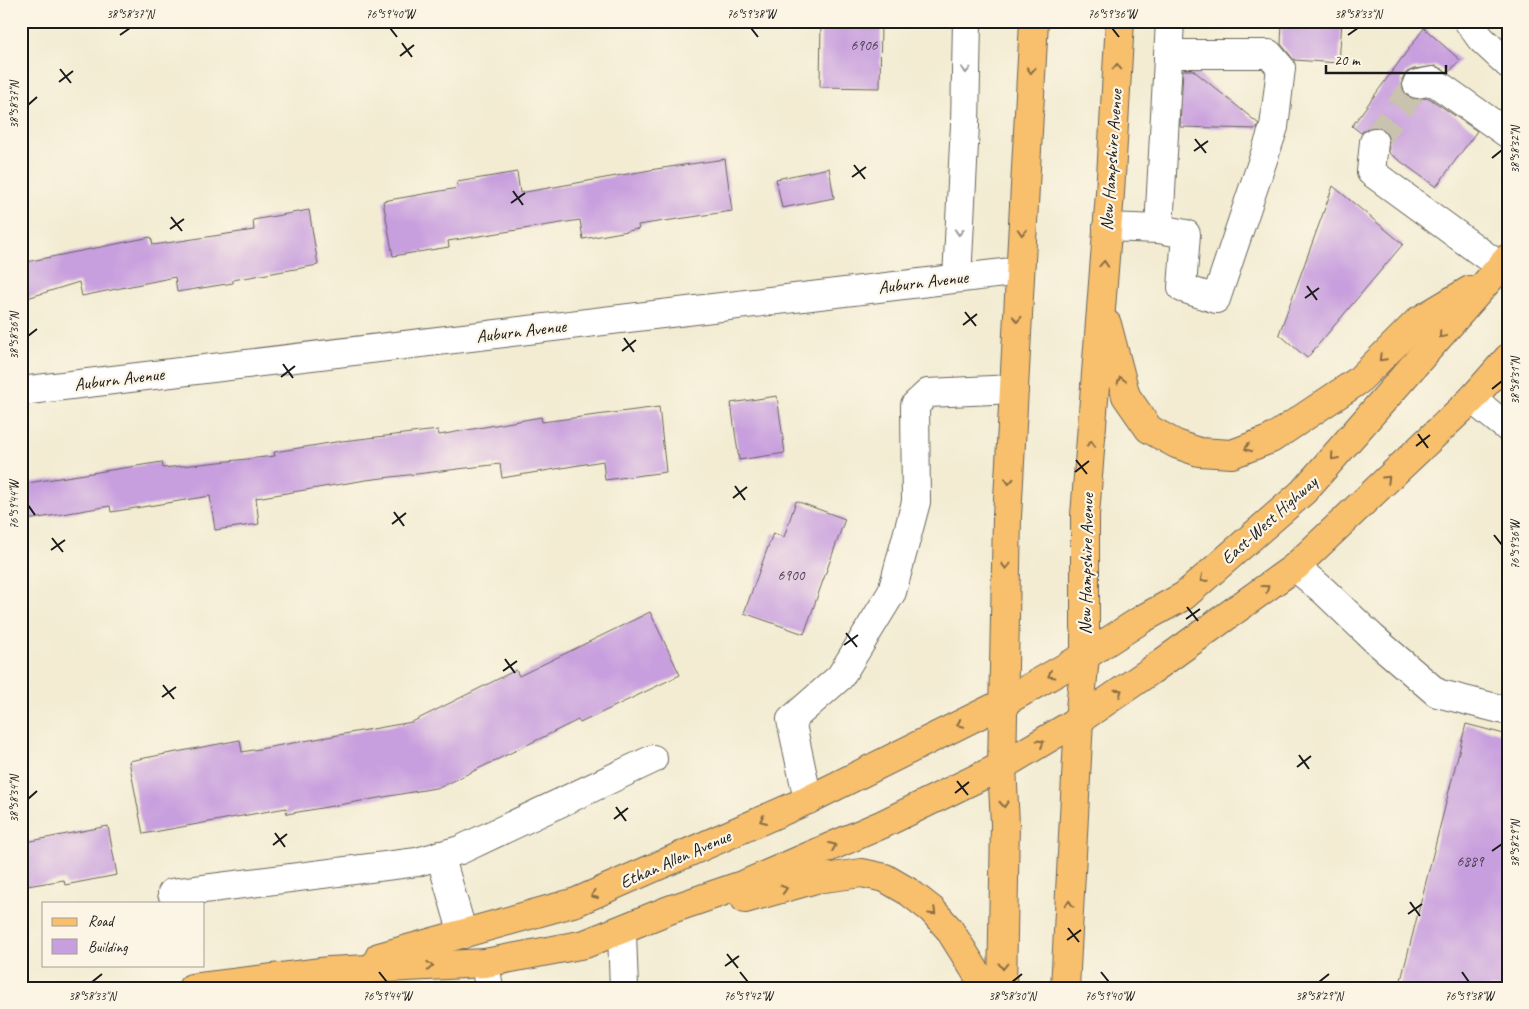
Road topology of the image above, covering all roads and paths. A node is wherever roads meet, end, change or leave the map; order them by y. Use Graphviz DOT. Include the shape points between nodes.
graph roads {
  1 [pos="967,21"];
  2 [pos="1034,21"];
  3 [pos="1120,21"];
  4 [pos="1170,21"];
  5 [pos="1468,21"];
  6 [pos="1168,54"];
  7 [pos="1508,64"];
  8 [pos="1417,84"];
  9 [pos="1508,134"];
  10 [pos="1374,142"];
  11 [pos="1107,226"];
  12 [pos="1159,229"];
  13 [pos="1500,268"];
  14 [pos="1020,270"];
  15 [pos="956,278"];
  16 [pos="1101,300"];
  17 [pos="1508,358"];
  18 [pos="1014,389"];
  19 [pos="21,391"];
  20 [pos="1472,399"];
  21 [pos="1508,428"];
  22 [pos="1295,567"];
  23 [pos="1085,656"];
  24 [pos="1003,703"];
  25 [pos="1508,711"];
  26 [pos="1079,720"];
  27 [pos="653,759"];
  28 [pos="1002,766"];
  29 [pos="808,800"];
  30 [pos="440,855"];
  31 [pos="172,893"];
  32 [pos="464,934"];
  33 [pos="622,934"];
  34 [pos="585,944"];
  35 [pos="329,971"];
  36 [pos="487,976"];
  37 [pos="192,988"];
  38 [pos="624,988"];
  39 [pos="986,988"];
  40 [pos="1002,988"];
  41 [pos="1065,988"];
  1 -- 15 [label="street, one-way"];
  2 -- 14 [label="main road, one-way"];
  11 -- 3 [label="main road, New Hampshire Avenue, one-way"];
  4 -- 6 [label="street"];
  5 -- 7 [label="street" via="1481,39"];
  6 -- 12 [label="street"];
  6 -- 12 [label="street" via="1269,54 1281,68 1274,126 1216,298 1182,288 1186,234"];
  8 -- 9 [label="street" via="1433,81"];
  10 -- 13 [label="street" via="1371,172"];
  11 -- 12 [label="street"];
  16 -- 11 [label="main road, New Hampshire Avenue, one-way"];
  13 -- 16 [label="main road, one-way" via="1418,321 1358,382 1271,440 1232,454 1199,452 1149,429 1126,396"];
  13 -- 23 [label="main road, East-West Highway, one-way" via="1303,492 1184,596"];
  14 -- 15 [label="street, Auburn Avenue"];
  14 -- 18 [label="main road, one-way"];
  15 -- 19 [label="street, Auburn Avenue"];
  23 -- 16 [label="main road, New Hampshire Avenue, one-way" via="1085,515"];
  17 -- 20 [label="main road"];
  18 -- 24 [label="main road, one-way" via="1007,517"];
  18 -- 29 [label="street" via="928,393 915,405 916,502 892,592 840,677 791,720"];
  20 -- 21 [label="street"];
  22 -- 20 [label="main road, one-way"];
  22 -- 25 [label="street" via="1437,693"];
  26 -- 22 [label="main road, one-way"];
  23 -- 24 [label="main road, East-West Highway, one-way"];
  23 -- 26 [label="main road, New Hampshire Avenue"];
  24 -- 28 [label="main road"];
  24 -- 29 [label="main road, Ethan Allen Avenue, one-way"];
  28 -- 26 [label="main road, one-way"];
  41 -- 26 [label="main road, New Hampshire Avenue, one-way"];
  27 -- 30 [label="street" via="460,850"];
  34 -- 28 [label="main road, Ethan Allen Avenue, one-way" via="745,884 883,824"];
  28 -- 40 [label="main road, one-way" via="1005,824"];
  29 -- 32 [label="main road, Ethan Allen Avenue, one-way" via="576,902"];
  30 -- 31 [label="street" via="417,862"];
  30 -- 32 [label="street"];
  32 -- 35 [label="main road, Ethan Allen Avenue"];
  33 -- 34 [label="main road"];
  33 -- 38 [label="street"];
  33 -- 39 [label="main road, one-way" via="816,879 862,872 885,878 932,910 949,929"];
  34 -- 36 [label="main road, Ethan Allen Avenue"];
  35 -- 36 [label="main road, Ethan Allen Avenue, one-way"];
  35 -- 37 [label="main road, Ethan Allen Avenue"];
}
